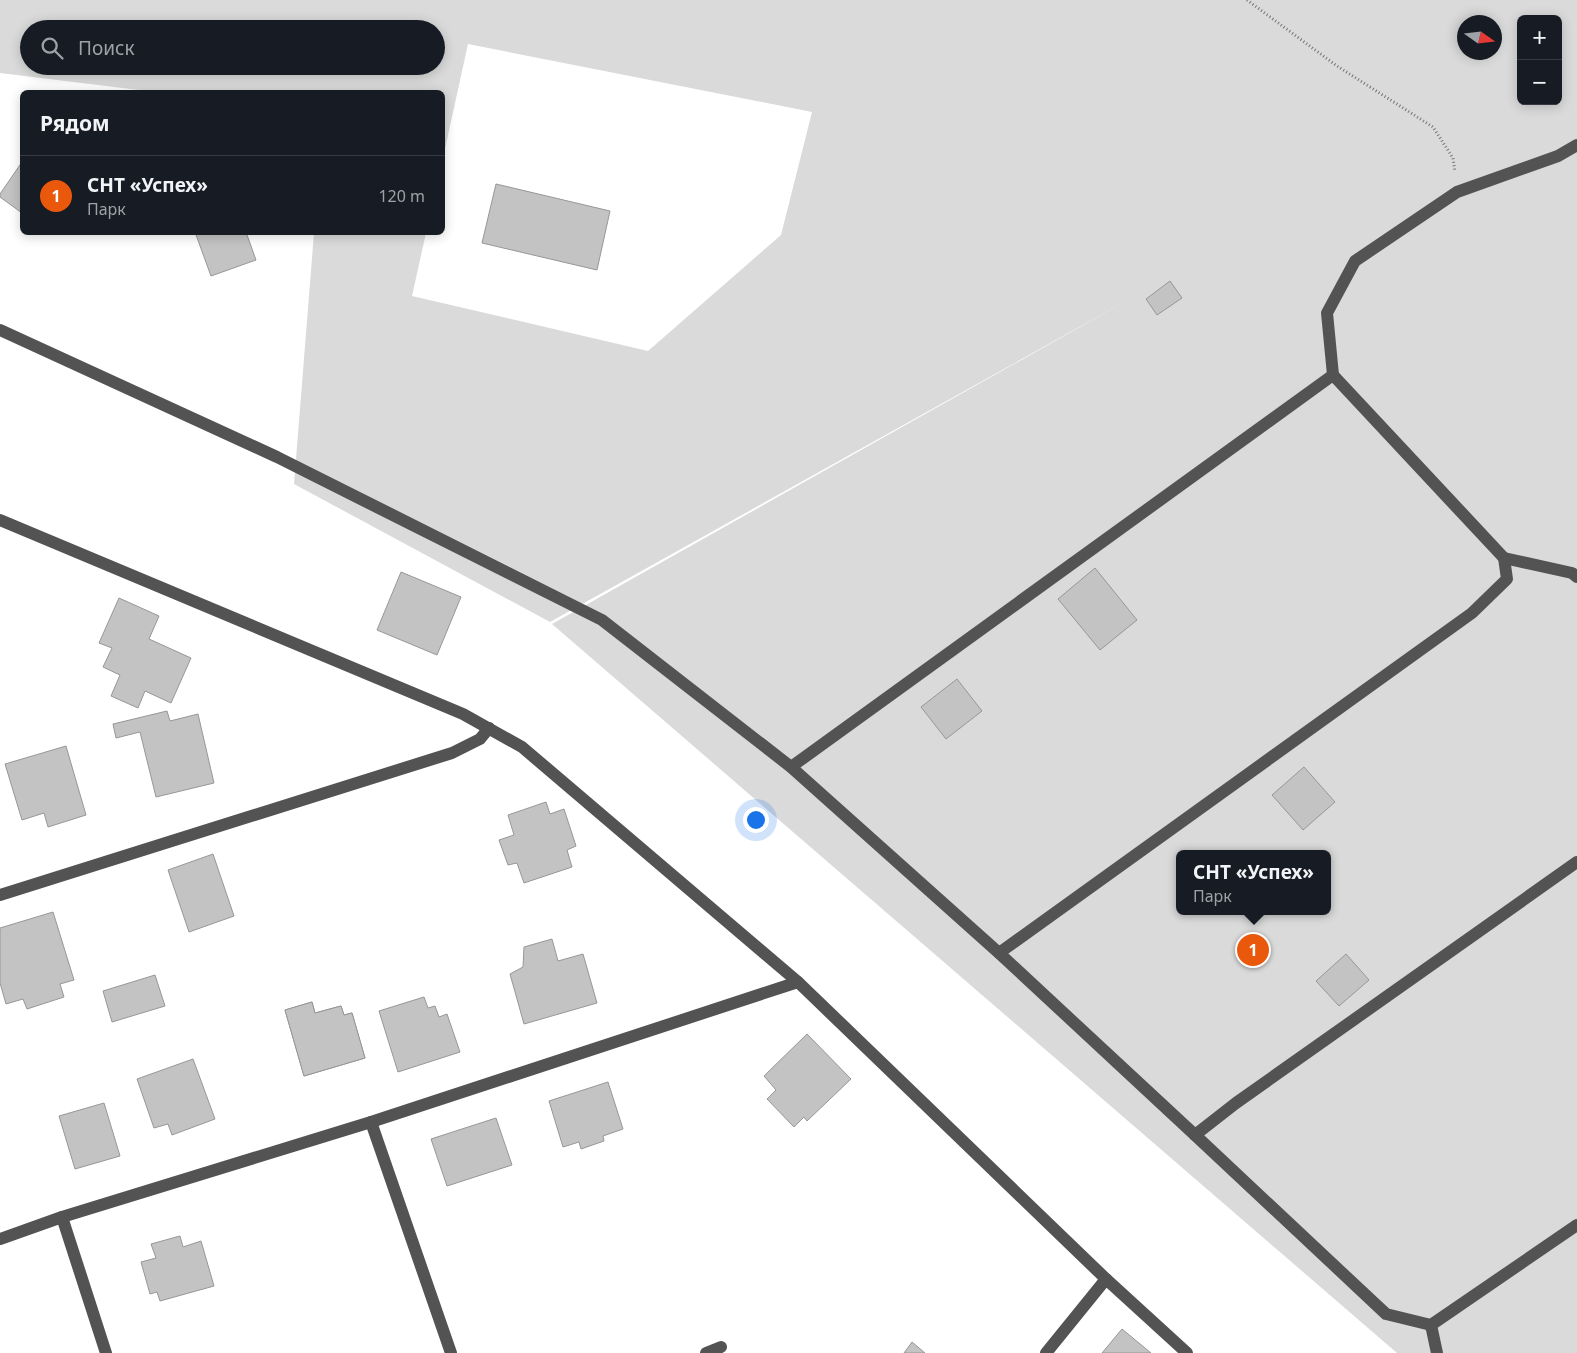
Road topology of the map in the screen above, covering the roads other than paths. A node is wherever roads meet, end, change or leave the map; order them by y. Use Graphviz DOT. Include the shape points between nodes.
graph roads {
  1 [pos="1577,145"];
  2 [pos="0,330"];
  3 [pos="1333,375"];
  4 [pos="0,520"];
  5 [pos="1504,558"];
  6 [pos="1577,578"];
  7 [pos="489,728"];
  8 [pos="791,767"];
  9 [pos="1577,862"];
  10 [pos="0,895"];
  11 [pos="999,953"];
  12 [pos="798,982"];
  13 [pos="371,1122"];
  14 [pos="1195,1135"];
  15 [pos="62,1217"];
  16 [pos="1577,1225"];
  17 [pos="0,1239"];
  18 [pos="1106,1279"];
  19 [pos="1431,1325"];
  20 [pos="721,1347"];
  21 [pos="106,1353"];
  22 [pos="451,1353"];
  23 [pos="706,1353"];
  24 [pos="1046,1353"];
  25 [pos="1187,1353"];
  26 [pos="1437,1353"];
  1 -- 3 [label="street" via="1558,156 1457,192 1355,261 1327,313"];
  2 -- 8 [label="street" via="277,457 602,620"];
  3 -- 5 [label="street"];
  3 -- 8 [label="street"];
  4 -- 7 [label="street" via="463,714"];
  5 -- 6 [label="street" via="1572,573"];
  5 -- 11 [label="street" via="1507,580 1472,613"];
  7 -- 10 [label="street" via="480,739 452,753"];
  7 -- 12 [label="street" via="522,747"];
  8 -- 11 [label="street"];
  9 -- 14 [label="street"];
  11 -- 14 [label="street"];
  12 -- 13 [label="street"];
  12 -- 18 [label="street"];
  13 -- 15 [label="street"];
  13 -- 22 [label="street"];
  14 -- 19 [label="street" via="1386,1314"];
  15 -- 17 [label="street"];
  15 -- 21 [label="street"];
  16 -- 19 [label="street"];
  18 -- 24 [label="street"];
  18 -- 25 [label="street"];
  19 -- 26 [label="street"];
  20 -- 23 [label="street"];
}
